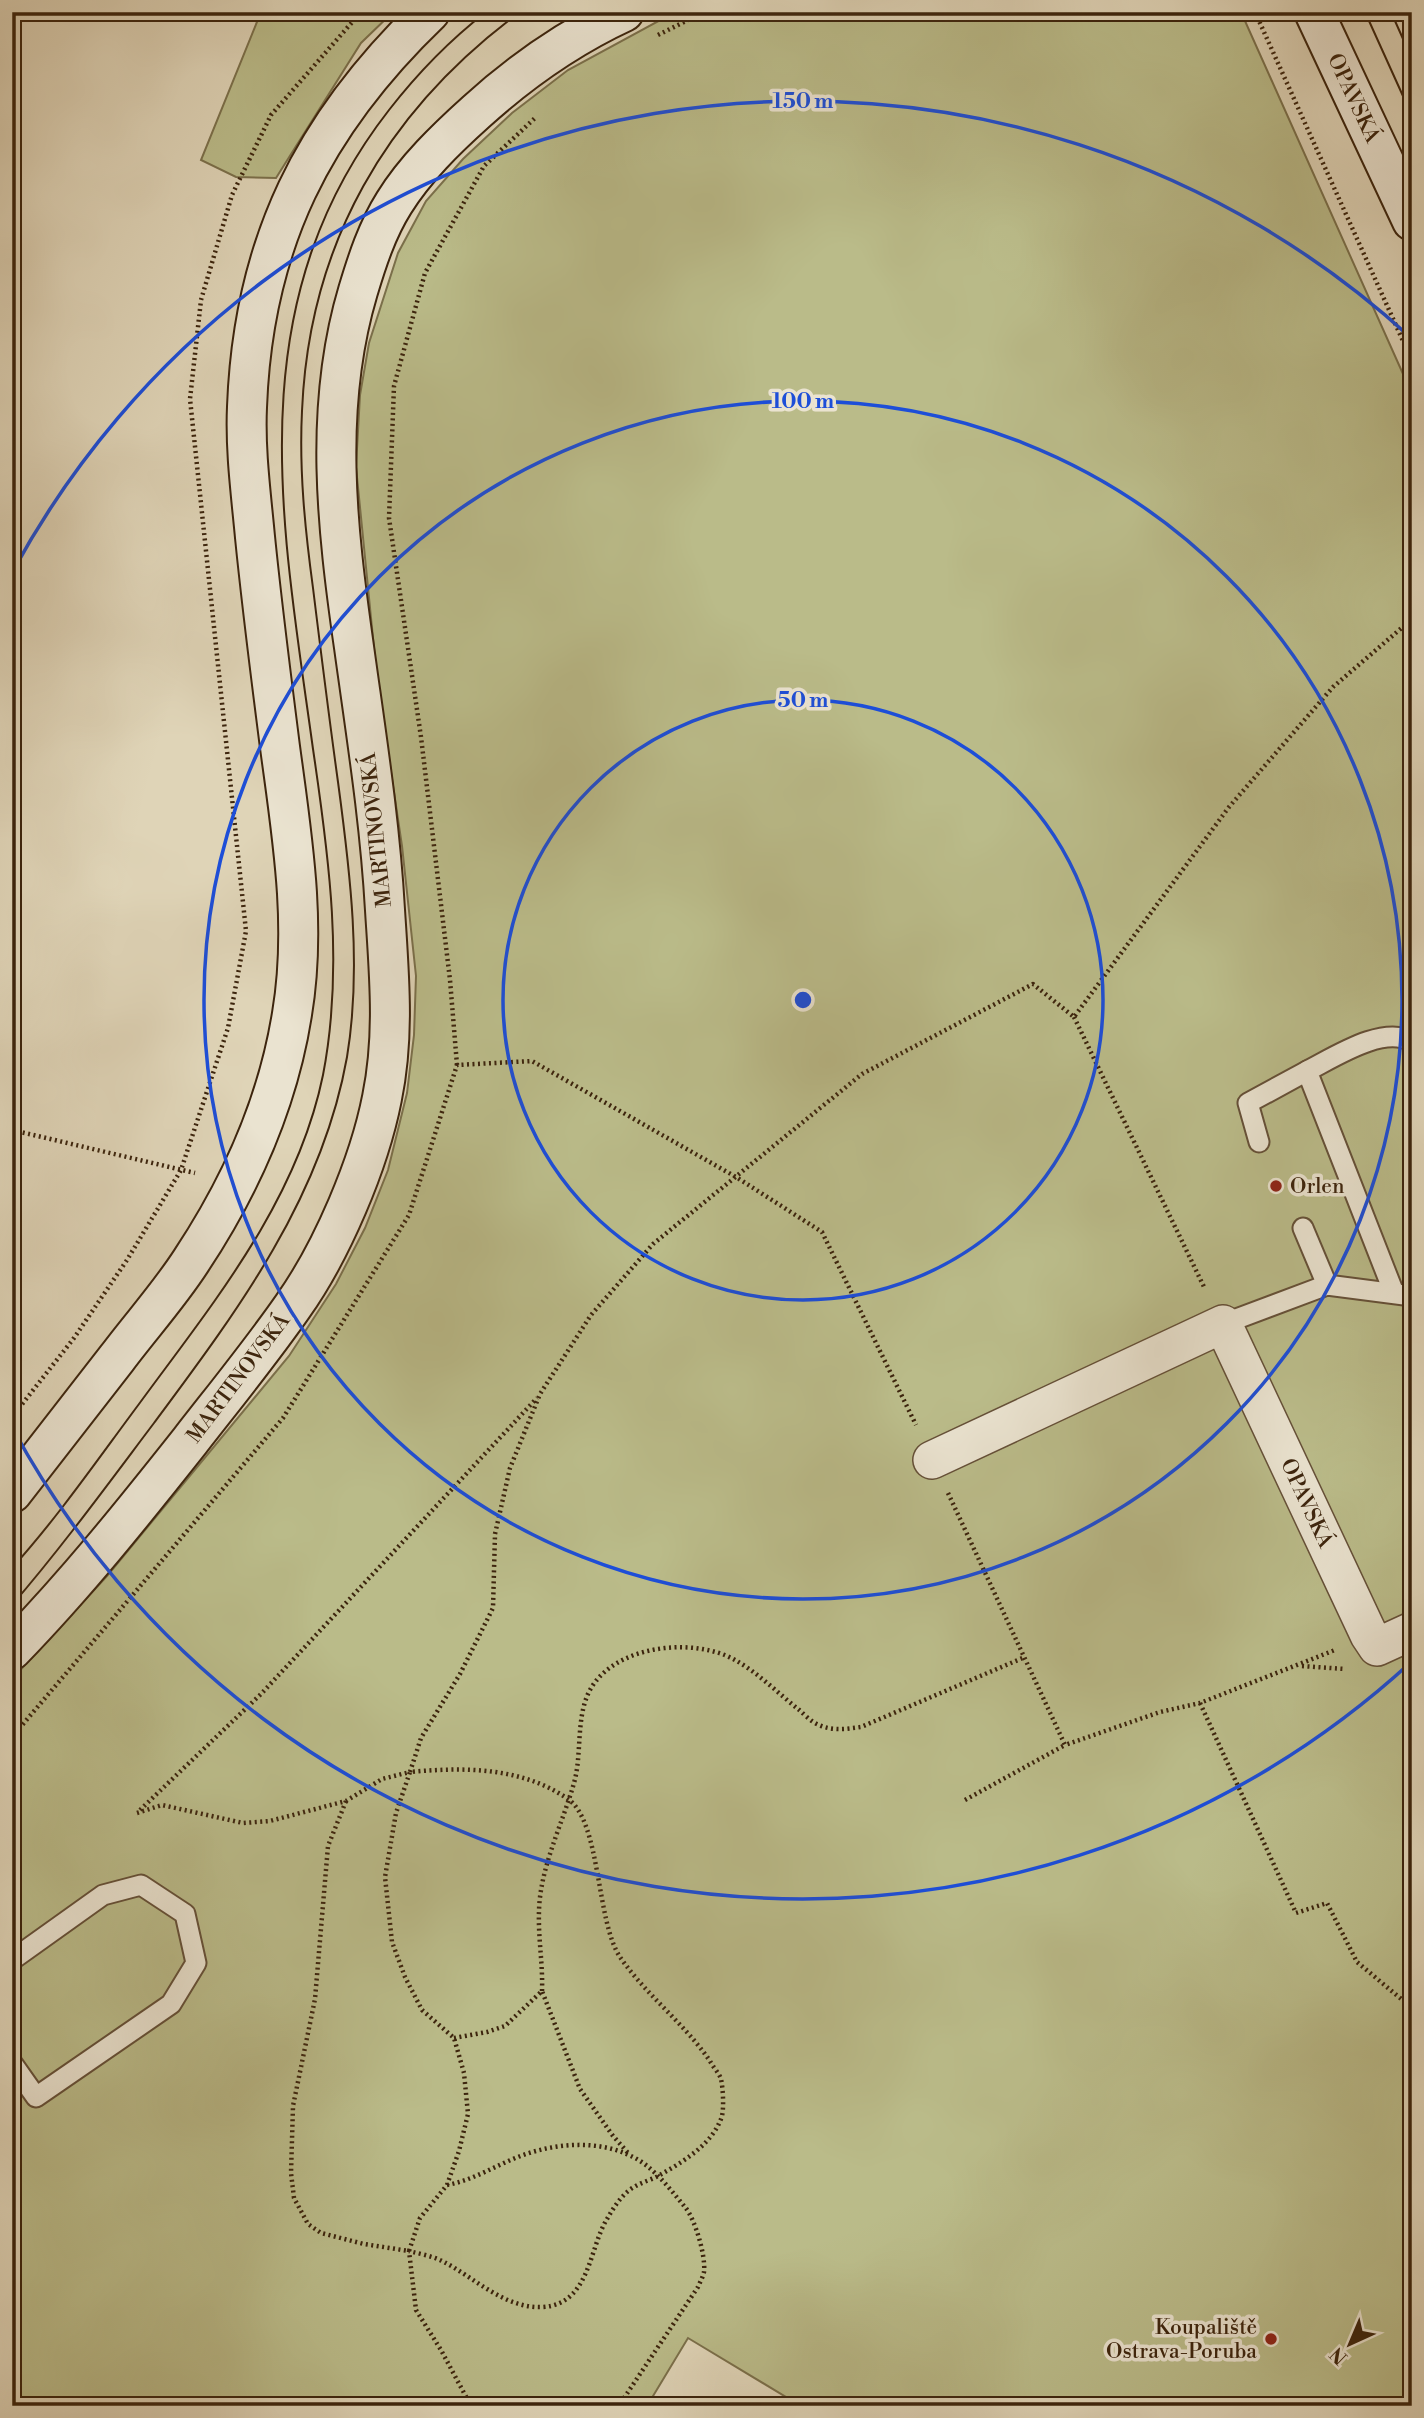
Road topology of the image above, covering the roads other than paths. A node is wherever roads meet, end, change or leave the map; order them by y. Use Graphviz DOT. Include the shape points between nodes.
graph roads {
  1 [pos="430,12"];
  2 [pos="624,12"];
  3 [pos="1314,12"];
  4 [pos="1412,221"];
  5 [pos="1412,1042"];
  6 [pos="1307,1071"];
  7 [pos="1259,1142"];
  8 [pos="1303,1228"];
  9 [pos="1327,1285"];
  10 [pos="1403,1295"];
  11 [pos="1223,1324"];
  12 [pos="932,1460"];
  13 [pos="12,1493"];
  14 [pos="1412,1630"];
  15 [pos="12,1650"];
  16 [pos="12,1960"];
  17 [pos="12,2063"];
  1 -- 13 [label="street" via="363,84 312,159 288,208 260,298 247,407 248,462 299,906 293,1012 272,1100 237,1182 189,1265"];
  2 -- 15 [label="street, MARTINOVSKÁ" via="557,49 503,87 425,163 394,203 376,239 345,339 336,424 338,522 381,844 391,1004 387,1071 363,1164 338,1224 296,1302 127,1521"];
  3 -- 4 [label="street, OPAVSKÁ"];
  5 -- 6 [label="lane" via="1403,1036 1371,1039"];
  6 -- 7 [label="lane" via="1248,1102"];
  6 -- 10 [label="lane"];
  8 -- 9 [label="lane"];
  9 -- 10 [label="lane"];
  9 -- 11 [label="lane"];
  11 -- 12 [label="street"];
  11 -- 14 [label="street, OPAVSKÁ" via="1369,1635 1377,1647"];
  16 -- 17 [label="lane" via="103,1895 141,1885 185,1914 196,1963 171,2004 36,2097"];
}
